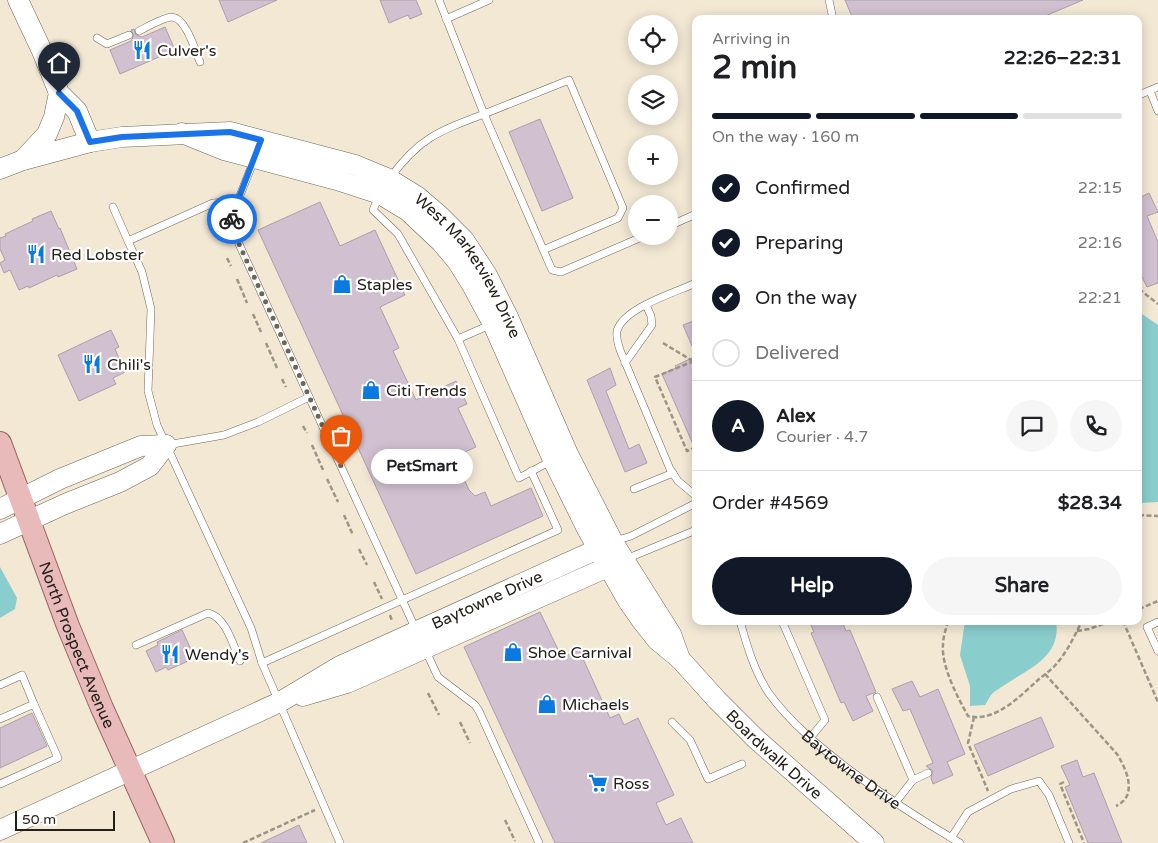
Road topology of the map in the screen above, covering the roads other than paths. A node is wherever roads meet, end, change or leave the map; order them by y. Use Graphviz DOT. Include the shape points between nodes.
graph roads {
  1 [pos="18,0"];
  2 [pos="438,0"];
  3 [pos="489,0"];
  4 [pos="828,0"];
  5 [pos="832,15"];
  6 [pos="446,19"];
  7 [pos="139,30"];
  8 [pos="129,35"];
  9 [pos="97,38"];
  10 [pos="200,62"];
  11 [pos="1158,87"];
  12 [pos="1150,91"];
  13 [pos="59,93"];
  14 [pos="1142,94"];
  15 [pos="1158,111"];
  16 [pos="484,114"];
  17 [pos="90,142"];
  18 [pos="258,149"];
  19 [pos="23,160"];
  20 [pos="0,169"];
  21 [pos="385,186"];
  22 [pos="238,201"];
  23 [pos="113,207"];
  24 [pos="692,216"];
  25 [pos="678,222"];
  26 [pos="128,241"];
  27 [pos="628,243"];
  28 [pos="543,250"];
  29 [pos="692,285"];
  30 [pos="646,305"];
  31 [pos="501,320"];
  32 [pos="458,339"];
  33 [pos="625,363"];
  34 [pos="309,397"];
  35 [pos="0,443"];
  36 [pos="166,445"];
  37 [pos="560,457"];
  38 [pos="531,471"];
  39 [pos="673,473"];
  40 [pos="634,489"];
  41 [pos="692,493"];
  42 [pos="21,498"];
  43 [pos="692,505"];
  44 [pos="0,509"];
  45 [pos="29,521"];
  46 [pos="692,532"];
  47 [pos="0,534"];
  48 [pos="606,545"];
  49 [pos="616,563"];
  50 [pos="402,600"];
  51 [pos="1158,622"];
  52 [pos="741,625"];
  53 [pos="784,625"];
  54 [pos="421,640"];
  55 [pos="136,646"];
  56 [pos="1158,651"];
  57 [pos="240,661"];
  58 [pos="262,663"];
  59 [pos="0,686"];
  60 [pos="877,698"];
  61 [pos="280,702"];
  62 [pos="34,704"];
  63 [pos="0,719"];
  64 [pos="672,722"];
  65 [pos="810,738"];
  66 [pos="742,764"];
  67 [pos="130,772"];
  68 [pos="928,773"];
  69 [pos="912,780"];
  70 [pos="0,784"];
  71 [pos="895,803"];
  72 [pos="0,830"];
  73 [pos="951,838"];
  74 [pos="163,843"];
  75 [pos="340,843"];
  76 [pos="539,843"];
  77 [pos="874,843"];
  78 [pos="960,843"];
  79 [pos="1069,843"];
  1 -- 13 [label="street"];
  2 -- 6 [label="lane"];
  3 -- 6 [label="lane"];
  4 -- 5 [label="lane"];
  6 -- 16 [label="lane"];
  7 -- 10 [label="lane" via="170,17 179,19"];
  8 -- 9 [label="lane" via="107,44"];
  11 -- 12 [label="lane"];
  12 -- 14 [label="lane"];
  12 -- 15 [label="lane"];
  13 -- 17 [label="street" via="77,111"];
  13 -- 19 [label="street" via="47,134"];
  16 -- 21 [label="lane" via="449,127 422,143 402,160"];
  16 -- 28 [label="lane"];
  16 -- 28 [label="lane" via="569,80 623,208 618,218"];
  17 -- 18 [label="street, West Marketview Drive" via="122,137 230,132"];
  17 -- 19 [label="street, West Marketview Drive"];
  18 -- 21 [label="street, West Marketview Drive" via="355,165"];
  18 -- 22 [label="lane"];
  19 -- 20 [label="street, West Marketview Drive"];
  21 -- 31 [label="street, West Marketview Drive" via="418,197 464,240 487,275"];
  21 -- 32 [label="lane" via="373,210 398,234"];
  22 -- 26 [label="lane" via="213,203"];
  22 -- 34 [label="lane" via="233,213 233,231"];
  23 -- 26 [label="lane"];
  24 -- 25 [label="lane"];
  26 -- 36 [label="lane" via="142,272 151,309 148,391"];
  27 -- 28 [label="lane" via="561,272 552,270"];
  29 -- 30 [label="lane"];
  30 -- 33 [label="lane" via="652,325"];
  30 -- 33 [label="lane" via="631,313 617,331"];
  31 -- 32 [label="lane"];
  31 -- 37 [label="street, West Marketview Drive"];
  32 -- 38 [label="lane" via="519,478"];
  33 -- 39 [label="lane"];
  34 -- 36 [label="lane" via="258,422 224,434"];
  34 -- 50 [label="lane"];
  35 -- 42 [label="main road, North Prospect Avenue"];
  36 -- 42 [label="street" via="142,446"];
  36 -- 45 [label="street" via="150,466"];
  36 -- 58 [label="lane" via="247,620"];
  37 -- 38 [label="lane"];
  37 -- 48 [label="street, West Marketview Drive"];
  38 -- 50 [label="lane" via="558,530"];
  39 -- 40 [label="lane"];
  39 -- 41 [label="lane"];
  42 -- 44 [label="street"];
  42 -- 45 [label="main road, North Prospect Avenue"];
  43 -- 48 [label="lane, Baytowne Drive"];
  45 -- 47 [label="street"];
  45 -- 67 [label="main road, North Prospect Avenue" via="68,626"];
  46 -- 49 [label="lane, Baytowne Drive"];
  48 -- 49 [label="street, West Marketview Drive"];
  48 -- 54 [label="street, Baytowne Drive"];
  49 -- 54 [label="street, Baytowne Drive"];
  49 -- 77 [label="street, Boardwalk Drive" via="671,634 680,659 717,700 756,740"];
  50 -- 54 [label="lane"];
  50 -- 58 [label="lane"];
  51 -- 56 [label="lane" via="1147,627"];
  52 -- 65 [label="lane, Baytowne Drive" via="756,672 783,711"];
  53 -- 65 [label="lane" via="825,720"];
  54 -- 61 [label="street, Baytowne Drive" via="340,666"];
  54 -- 76 [label="lane" via="438,678 475,705"];
  55 -- 57 [label="lane" via="208,613 222,622"];
  58 -- 61 [label="lane"];
  59 -- 62 [label="lane" via="22,676"];
  60 -- 69 [label="lane"];
  61 -- 67 [label="street, Baytowne Drive"];
  61 -- 75 [label="lane"];
  62 -- 63 [label="lane"];
  62 -- 70 [label="lane" via="58,758"];
  64 -- 66 [label="lane" via="690,740 708,779"];
  65 -- 71 [label="lane, Baytowne Drive"];
  67 -- 72 [label="street, Baytowne Drive"];
  67 -- 74 [label="main road, North Prospect Avenue"];
  68 -- 69 [label="lane"];
  69 -- 71 [label="lane"];
  71 -- 73 [label="lane, Baytowne Drive"];
  73 -- 78 [label="lane, Baytowne Drive"];
  73 -- 79 [label="lane" via="968,812 1012,789 1039,781 1049,795"];
}
